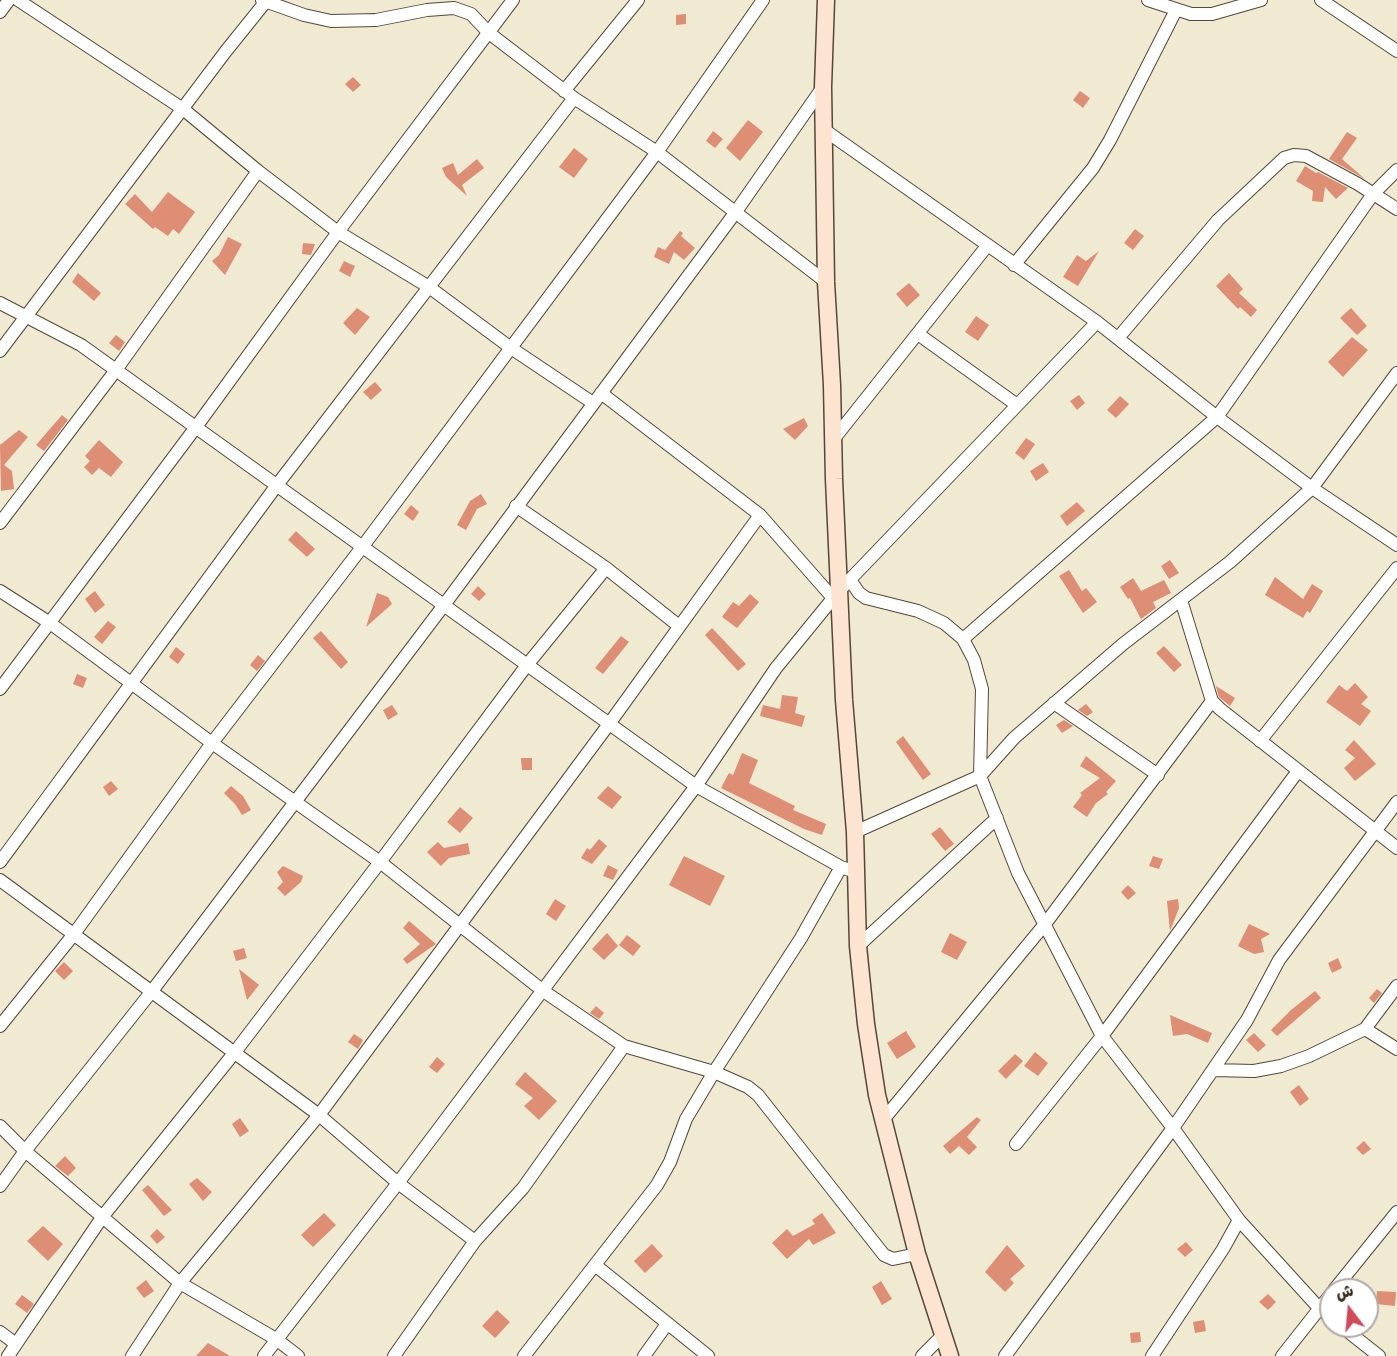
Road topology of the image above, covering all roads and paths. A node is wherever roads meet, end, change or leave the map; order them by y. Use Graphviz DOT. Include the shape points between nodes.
graph roads {
  1 [pos="9,0"];
  2 [pos="18,0"];
  3 [pos="513,0"];
  4 [pos="638,0"];
  5 [pos="763,0"];
  6 [pos="826,0"];
  7 [pos="1148,0"];
  8 [pos="1261,0"];
  9 [pos="1321,0"];
  10 [pos="265,1"];
  11 [pos="1176,10"];
  12 [pos="0,12"];
  13 [pos="489,33"];
  14 [pos="1397,51"];
  15 [pos="823,87"];
  16 [pos="569,94"];
  17 [pos="183,109"];
  18 [pos="823,129"];
  19 [pos="657,152"];
  20 [pos="1397,170"];
  21 [pos="258,171"];
  22 [pos="1373,194"];
  23 [pos="1397,209"];
  24 [pos="735,213"];
  25 [pos="338,232"];
  26 [pos="987,246"];
  27 [pos="1014,265"];
  28 [pos="826,282"];
  29 [pos="429,287"];
  30 [pos="0,303"];
  31 [pos="25,316"];
  32 [pos="1097,322"];
  33 [pos="918,334"];
  34 [pos="1118,338"];
  35 [pos="511,348"];
  36 [pos="0,351"];
  37 [pos="116,370"];
  38 [pos="1397,373"];
  39 [pos="601,393"];
  40 [pos="593,403"];
  41 [pos="1017,405"];
  42 [pos="1217,417"];
  43 [pos="196,427"];
  44 [pos="833,440"];
  45 [pos="277,485"];
  46 [pos="1312,488"];
  47 [pos="516,506"];
  48 [pos="760,515"];
  49 [pos="0,523"];
  50 [pos="1397,545"];
  51 [pos="363,546"];
  52 [pos="606,568"];
  53 [pos="1397,568"];
  54 [pos="841,590"];
  55 [pos="0,591"];
  56 [pos="1181,600"];
  57 [pos="444,605"];
  58 [pos="50,623"];
  59 [pos="679,626"];
  60 [pos="963,639"];
  61 [pos="526,665"];
  62 [pos="131,683"];
  63 [pos="0,689"];
  64 [pos="1212,701"];
  65 [pos="1054,703"];
  66 [pos="609,724"];
  67 [pos="1260,741"];
  68 [pos="212,743"];
  69 [pos="1298,771"];
  70 [pos="1158,775"];
  71 [pos="980,776"];
  72 [pos="696,786"];
  73 [pos="296,802"];
  74 [pos="1397,802"];
  75 [pos="997,818"];
  76 [pos="855,832"];
  77 [pos="1375,832"];
  78 [pos="1397,848"];
  79 [pos="0,862"];
  80 [pos="380,862"];
  81 [pos="848,870"];
  82 [pos="0,880"];
  83 [pos="459,924"];
  84 [pos="1046,924"];
  85 [pos="74,933"];
  86 [pos="858,946"];
  87 [pos="1397,986"];
  88 [pos="542,990"];
  89 [pos="152,991"];
  90 [pos="0,1026"];
  91 [pos="1365,1029"];
  92 [pos="1102,1036"];
  93 [pos="624,1046"];
  94 [pos="1397,1049"];
  95 [pos="235,1052"];
  96 [pos="1213,1070"];
  97 [pos="714,1072"];
  98 [pos="319,1115"];
  99 [pos="883,1120"];
  100 [pos="0,1125"];
  101 [pos="1173,1128"];
  102 [pos="1016,1144"];
  103 [pos="25,1150"];
  104 [pos="398,1183"];
  105 [pos="0,1186"];
  106 [pos="1397,1212"];
  107 [pos="103,1216"];
  108 [pos="1239,1220"];
  109 [pos="474,1241"];
  110 [pos="917,1254"];
  111 [pos="595,1265"];
  112 [pos="1343,1278"];
  113 [pos="180,1283"];
  114 [pos="1319,1308"];
  115 [pos="667,1323"];
  116 [pos="0,1332"];
  117 [pos="943,1335"];
  118 [pos="1356,1338"];
  119 [pos="276,1339"];
  120 [pos="15,1344"];
  121 [pos="8,1356"];
  122 [pos="132,1356"];
  123 [pos="264,1356"];
  124 [pos="298,1356"];
  125 [pos="394,1356"];
  126 [pos="524,1356"];
  127 [pos="644,1356"];
  128 [pos="708,1356"];
  129 [pos="922,1356"];
  130 [pos="950,1356"];
  131 [pos="1005,1356"];
  132 [pos="1152,1356"];
  133 [pos="1282,1356"];
  134 [pos="1379,1356"];
  1 -- 12 [label="street"];
  2 -- 17 [label="street"];
  3 -- 13 [label="street"];
  4 -- 16 [label="street"];
  5 -- 19 [label="street"];
  6 -- 15 [label="main road"];
  7 -- 11 [label="street"];
  8 -- 11 [label="street" via="1212,14"];
  9 -- 14 [label="street"];
  10 -- 13 [label="street" via="331,21 376,20 454,8 471,14"];
  10 -- 17 [label="street"];
  11 -- 27 [label="street" via="1093,168"];
  13 -- 16 [label="street"];
  13 -- 25 [label="street"];
  15 -- 18 [label="main road"];
  15 -- 24 [label="street"];
  16 -- 19 [label="street"];
  16 -- 29 [label="street"];
  17 -- 21 [label="street"];
  17 -- 31 [label="street"];
  18 -- 26 [label="street"];
  18 -- 28 [label="main road"];
  19 -- 24 [label="street"];
  19 -- 35 [label="street"];
  20 -- 22 [label="street"];
  21 -- 25 [label="street"];
  21 -- 37 [label="street"];
  22 -- 23 [label="street"];
  22 -- 34 [label="street" via="1306,156 1284,158 1218,220"];
  22 -- 42 [label="street"];
  24 -- 28 [label="street"];
  24 -- 39 [label="street"];
  25 -- 29 [label="street"];
  25 -- 43 [label="street"];
  26 -- 27 [label="street"];
  26 -- 33 [label="street"];
  27 -- 32 [label="street"];
  28 -- 44 [label="main road"];
  29 -- 35 [label="street"];
  29 -- 45 [label="street"];
  30 -- 31 [label="street"];
  31 -- 36 [label="street"];
  31 -- 37 [label="street" via="81,345"];
  32 -- 34 [label="street"];
  32 -- 41 [label="street"];
  33 -- 41 [label="street"];
  33 -- 44 [label="street"];
  34 -- 42 [label="street"];
  35 -- 40 [label="street"];
  35 -- 51 [label="street"];
  37 -- 43 [label="street"];
  37 -- 49 [label="street"];
  38 -- 46 [label="street"];
  39 -- 40 [label="street"];
  39 -- 48 [label="street"];
  40 -- 47 [label="street"];
  41 -- 54 [label="street"];
  42 -- 46 [label="street"];
  42 -- 60 [label="street"];
  43 -- 45 [label="street"];
  43 -- 58 [label="street"];
  44 -- 54 [label="main road"];
  45 -- 51 [label="street"];
  45 -- 62 [label="street"];
  46 -- 50 [label="street"];
  46 -- 56 [label="street"];
  47 -- 52 [label="street"];
  47 -- 57 [label="street"];
  48 -- 54 [label="street"];
  48 -- 59 [label="street"];
  51 -- 57 [label="street"];
  51 -- 68 [label="street"];
  52 -- 59 [label="street"];
  52 -- 61 [label="street"];
  53 -- 67 [label="street"];
  54 -- 60 [label="street" via="927,615"];
  54 -- 72 [label="street" via="776,668"];
  54 -- 76 [label="main road" via="844,700"];
  55 -- 58 [label="street"];
  56 -- 64 [label="street"];
  56 -- 65 [label="street"];
  57 -- 61 [label="street"];
  57 -- 73 [label="street"];
  58 -- 62 [label="street"];
  58 -- 63 [label="street"];
  59 -- 66 [label="street"];
  60 -- 71 [label="street" via="982,689"];
  61 -- 66 [label="street"];
  61 -- 80 [label="street"];
  62 -- 68 [label="street"];
  62 -- 79 [label="street"];
  64 -- 67 [label="street"];
  64 -- 70 [label="street"];
  65 -- 70 [label="street"];
  65 -- 71 [label="street" via="1014,738"];
  66 -- 72 [label="street"];
  66 -- 83 [label="street"];
  67 -- 69 [label="street"];
  68 -- 73 [label="street"];
  68 -- 85 [label="street"];
  69 -- 77 [label="street"];
  69 -- 92 [label="street"];
  70 -- 84 [label="street"];
  71 -- 75 [label="street"];
  71 -- 76 [label="street"];
  72 -- 81 [label="street"];
  72 -- 88 [label="street"];
  73 -- 80 [label="street"];
  73 -- 89 [label="street"];
  74 -- 77 [label="street"];
  75 -- 84 [label="street" via="1018,873"];
  75 -- 86 [label="street"];
  76 -- 81 [label="main road"];
  77 -- 78 [label="street"];
  77 -- 96 [label="street" via="1279,960 1247,1020"];
  80 -- 83 [label="street"];
  80 -- 95 [label="street"];
  81 -- 86 [label="main road"];
  81 -- 97 [label="street"];
  82 -- 85 [label="street"];
  83 -- 88 [label="street"];
  83 -- 98 [label="street"];
  84 -- 92 [label="street"];
  84 -- 99 [label="street"];
  85 -- 89 [label="street"];
  85 -- 90 [label="street"];
  86 -- 99 [label="main road" via="866,1024"];
  87 -- 91 [label="street"];
  88 -- 93 [label="street"];
  88 -- 104 [label="street"];
  89 -- 95 [label="street"];
  89 -- 103 [label="street"];
  91 -- 94 [label="street"];
  91 -- 96 [label="street" via="1281,1066 1254,1071"];
  92 -- 101 [label="street"];
  92 -- 102 [label="street"];
  93 -- 97 [label="street"];
  93 -- 109 [label="street" via="523,1188"];
  95 -- 98 [label="street"];
  95 -- 107 [label="street"];
  96 -- 101 [label="street"];
  97 -- 110 [label="street" via="758,1095 884,1256 893,1259"];
  97 -- 111 [label="street" via="686,1119 657,1185"];
  98 -- 104 [label="street"];
  98 -- 113 [label="street"];
  99 -- 110 [label="main road"];
  100 -- 103 [label="street"];
  101 -- 108 [label="street"];
  101 -- 131 [label="street"];
  103 -- 105 [label="street"];
  103 -- 107 [label="street"];
  104 -- 109 [label="street"];
  104 -- 119 [label="street"];
  106 -- 112 [label="street"];
  107 -- 113 [label="street"];
  107 -- 120 [label="street"];
  108 -- 114 [label="street"];
  108 -- 132 [label="street"];
  109 -- 125 [label="street"];
  110 -- 117 [label="main road"];
  111 -- 115 [label="street"];
  111 -- 126 [label="street"];
  113 -- 119 [label="street"];
  113 -- 122 [label="street"];
  114 -- 133 [label="street"];
  115 -- 127 [label="street"];
  115 -- 128 [label="street"];
  116 -- 120 [label="street"];
  117 -- 129 [label="street"];
  117 -- 130 [label="main road"];
  118 -- 134 [label="street"];
  119 -- 123 [label="street"];
  119 -- 124 [label="street"];
  120 -- 121 [label="street"];
}
